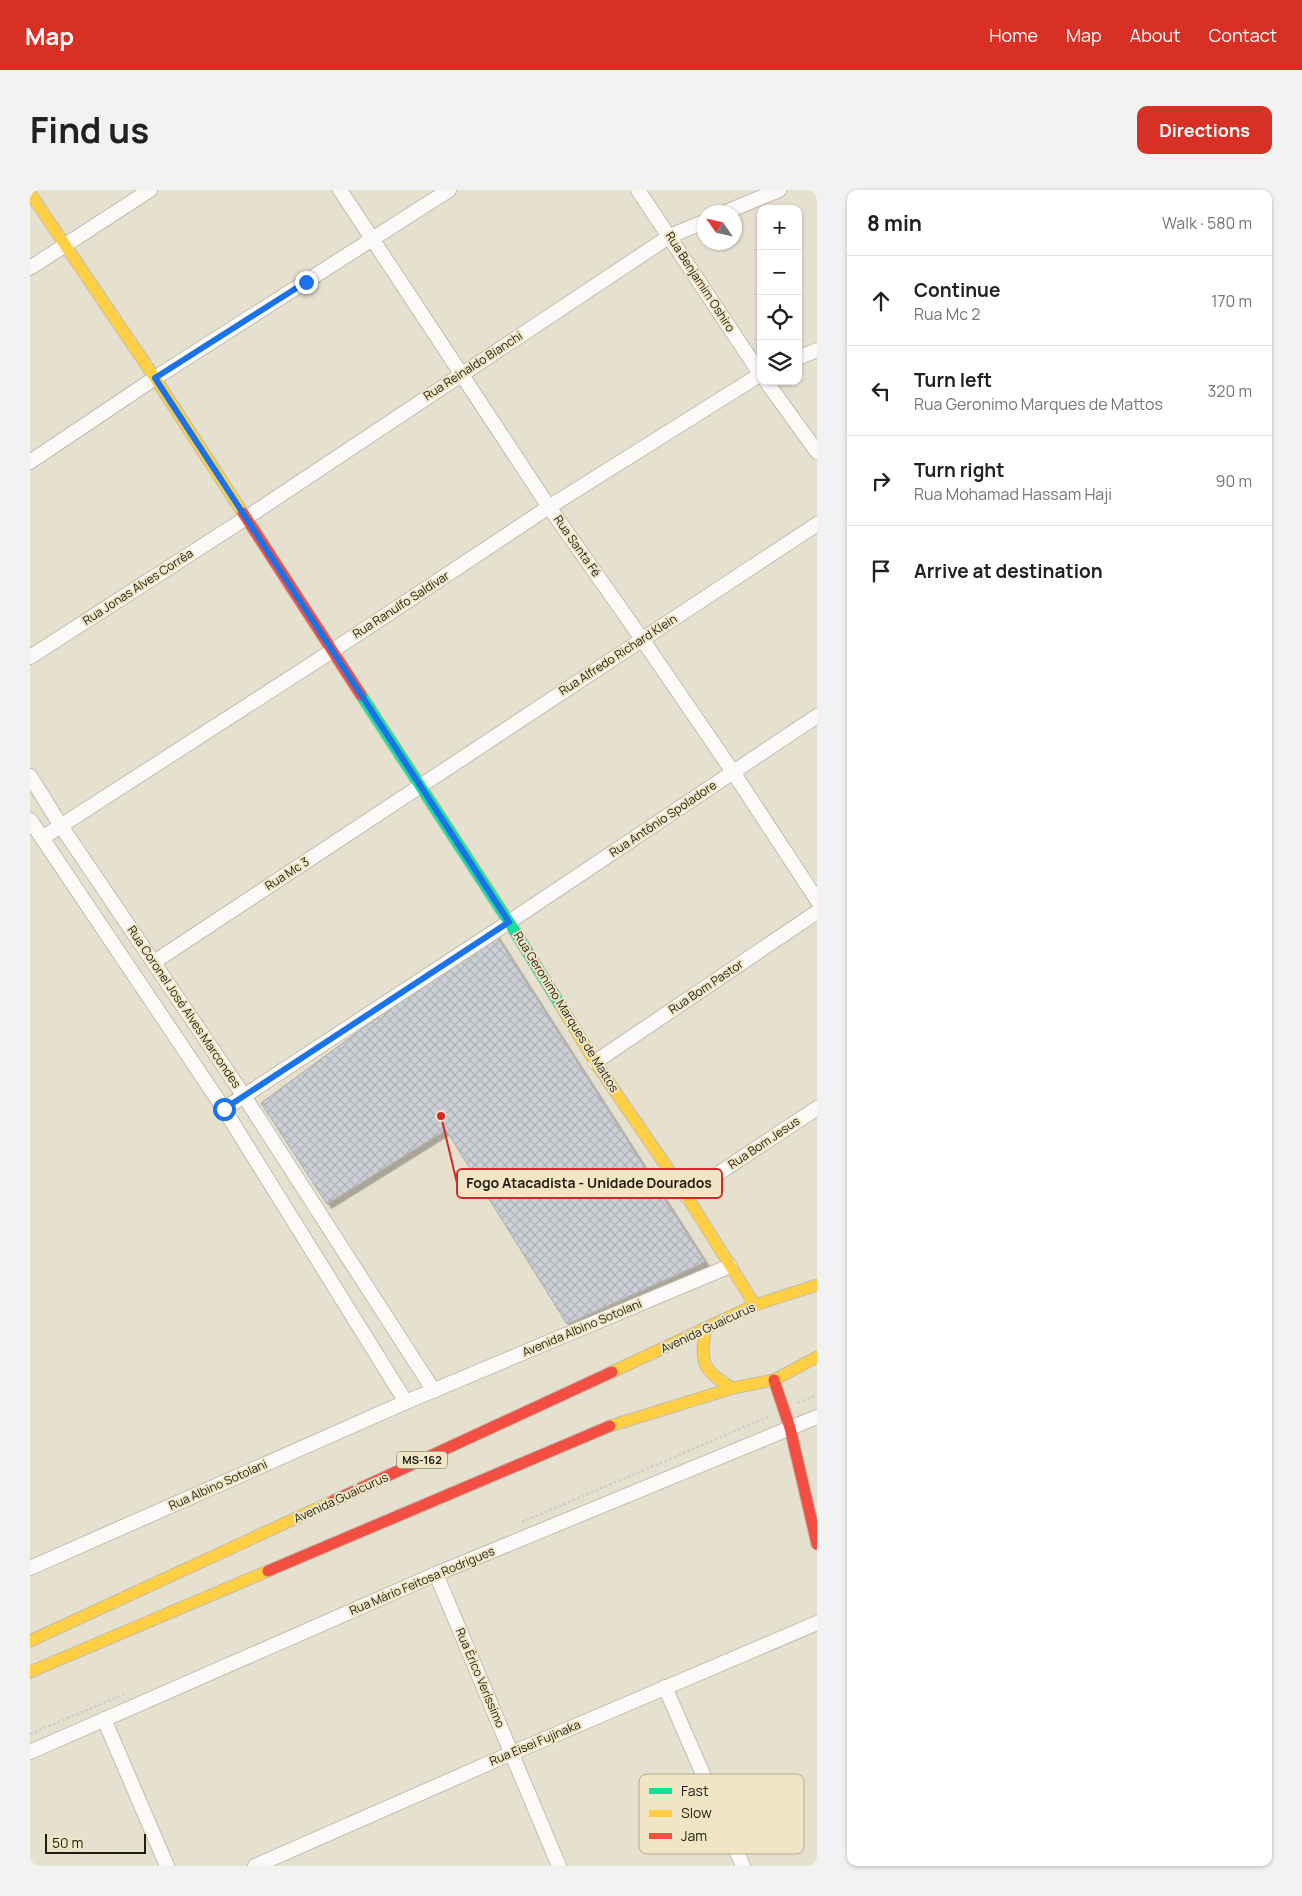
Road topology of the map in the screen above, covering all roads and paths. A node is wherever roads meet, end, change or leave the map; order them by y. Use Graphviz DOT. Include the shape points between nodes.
graph roads {
  1 [pos="150,190"];
  2 [pos="340,190"];
  3 [pos="449,190"];
  4 [pos="638,190"];
  5 [pos="779,190"];
  6 [pos="30,193"];
  7 [pos="742,205"];
  8 [pos="697,225"];
  9 [pos="670,236"];
  10 [pos="373,240"];
  11 [pos="65,245"];
  12 [pos="30,268"];
  13 [pos="817,350"];
  14 [pos="802,356"];
  15 [pos="757,368"];
  16 [pos="460,374"];
  17 [pos="757,377"];
  18 [pos="155,378"];
  19 [pos="769,385"];
  20 [pos="817,452"];
  21 [pos="30,462"];
  22 [pos="549,507"];
  23 [pos="246,518"];
  24 [pos="817,524"];
  25 [pos="642,638"];
  26 [pos="332,651"];
  27 [pos="30,657"];
  28 [pos="817,716"];
  29 [pos="733,772"];
  30 [pos="30,776"];
  31 [pos="419,786"];
  32 [pos="30,820"];
  33 [pos="61,826"];
  34 [pos="42,838"];
  35 [pos="817,900"];
  36 [pos="817,912"];
  37 [pos="509,922"];
  38 [pos="154,962"];
  39 [pos="595,1062"];
  40 [pos="244,1096"];
  41 [pos="817,1108"];
  42 [pos="224,1109"];
  43 [pos="686,1195"];
  44 [pos="730,1266"];
  45 [pos="815,1288"];
  46 [pos="755,1305"];
  47 [pos="706,1329"];
  48 [pos="817,1357"];
  49 [pos="774,1380"];
  50 [pos="733,1388"];
  51 [pos="434,1390"];
  52 [pos="406,1402"];
  53 [pos="817,1417"];
  54 [pos="790,1428"];
  55 [pos="817,1544"];
  56 [pos="30,1568"];
  57 [pos="436,1574"];
  58 [pos="817,1623"];
  59 [pos="30,1641"];
  60 [pos="30,1672"];
  61 [pos="665,1687"];
  62 [pos="104,1719"];
  63 [pos="30,1752"];
  64 [pos="512,1753"];
  65 [pos="703,1774"];
  66 [pos="738,1854"];
  67 [pos="167,1866"];
  68 [pos="255,1866"];
  69 [pos="559,1866"];
  70 [pos="743,1866"];
  1 -- 11 [label="street"];
  2 -- 10 [label="street, Rua Santa Fé"];
  3 -- 10 [label="street"];
  4 -- 9 [label="street, Rua Benjamim Oshiro"];
  5 -- 7 [label="street"];
  6 -- 11 [label="main road, Rua Geronimo Marques de Mattos"];
  8 -- 9 [label="street, Rua Reinaldo Bianchi"];
  9 -- 15 [label="street, Rua Benjamim Oshiro"];
  9 -- 16 [label="street, Rua Reinaldo Bianchi"];
  10 -- 16 [label="street, Rua Santa Fé"];
  10 -- 18 [label="street"];
  11 -- 12 [label="street"];
  11 -- 18 [label="main road, Rua Geronimo Marques de Mattos"];
  13 -- 14 [label="street"];
  16 -- 22 [label="street, Rua Santa Fé"];
  16 -- 23 [label="street, Rua Reinaldo Bianchi"];
  17 -- 22 [label="street, Rua Ranulfo Saldivar"];
  18 -- 21 [label="street"];
  18 -- 23 [label="main road, Rua Geronimo Marques de Mattos"];
  19 -- 20 [label="street"];
  22 -- 25 [label="street, Rua Santa Fé"];
  22 -- 26 [label="street, Rua Ranulfo Saldivar"];
  23 -- 26 [label="main road, Rua Geronimo Marques de Mattos"];
  23 -- 27 [label="street, Rua Jonas Alves Corrêa"];
  24 -- 25 [label="street, Rua Alfredo Richard Klein"];
  25 -- 29 [label="street, Rua Santa Fé"];
  25 -- 31 [label="street, Rua Alfredo Richard Klein"];
  26 -- 31 [label="main road, Rua Geronimo Marques de Mattos"];
  26 -- 33 [label="street, Rua Ranulfo Saldivar"];
  28 -- 29 [label="street, Rua Antônio Spoladore"];
  29 -- 35 [label="street, Rua Santa Fé"];
  29 -- 37 [label="street, Rua Antônio Spoladore"];
  30 -- 33 [label="street, Rua Coronel José Alves Marcondes"];
  31 -- 37 [label="main road, Rua Geronimo Marques de Mattos"];
  31 -- 38 [label="street, Rua Mc 3"];
  32 -- 34 [label="street, Rua Coronel José Alves Marcondes"];
  33 -- 34 [label="street, Rua Ranulfo Saldivar"];
  33 -- 38 [label="street, Rua Coronel José Alves Marcondes"];
  34 -- 42 [label="street, Rua Coronel José Alves Marcondes"];
  36 -- 39 [label="street, Rua Bom Pastor"];
  37 -- 39 [label="main road, Rua Geronimo Marques de Mattos"];
  37 -- 40 [label="street, Rua Antônio Spoladore"];
  38 -- 40 [label="street, Rua Coronel José Alves Marcondes"];
  39 -- 43 [label="main road, Rua Geronimo Marques de Mattos"];
  40 -- 42 [label="street, Rua Antônio Spoladore"];
  40 -- 51 [label="street, Rua Coronel José Alves Marcondes"];
  41 -- 43 [label="street, Rua Bom Jesus"];
  42 -- 52 [label="street, Rua Coronel José Alves Marcondes"];
  43 -- 44 [label="main road, Rua Geronimo Marques de Mattos"];
  44 -- 46 [label="main road, Rua Geronimo Marques de Mattos"];
  44 -- 51 [label="street, Avenida Albino Sotolani"];
  45 -- 46 [label="main road, Avenida Guaicurus / MS-162"];
  46 -- 47 [label="main road, Avenida Guaicurus / MS-162"];
  47 -- 50 [label="main road" via="701,1348 703,1362 718,1381"];
  47 -- 59 [label="main road, Avenida Guaicurus / MS-162"];
  48 -- 49 [label="main road"];
  49 -- 50 [label="main road"];
  49 -- 54 [label="main road"];
  50 -- 60 [label="main road" via="604,1428"];
  51 -- 52 [label="street, Avenida Albino Sotolani"];
  52 -- 56 [label="street, Rua Albino Sotolani"];
  53 -- 54 [label="street, Rua Mário Feitosa Rodrigues"];
  54 -- 55 [label="main road"];
  54 -- 57 [label="street, Rua Mário Feitosa Rodrigues"];
  57 -- 62 [label="street, Rua Mário Feitosa Rodrigues"];
  57 -- 64 [label="street, Rua Érico Veríssimo"];
  58 -- 61 [label="street, Rua Eisei Fujinaka"];
  61 -- 64 [label="street, Rua Eisei Fujinaka"];
  61 -- 65 [label="street"];
  62 -- 63 [label="street, Rua Mário Feitosa Rodrigues"];
  62 -- 67 [label="street"];
  64 -- 68 [label="street, Rua Eisei Fujinaka"];
  64 -- 69 [label="street, Rua Érico Veríssimo"];
  66 -- 70 [label="street"];
}
